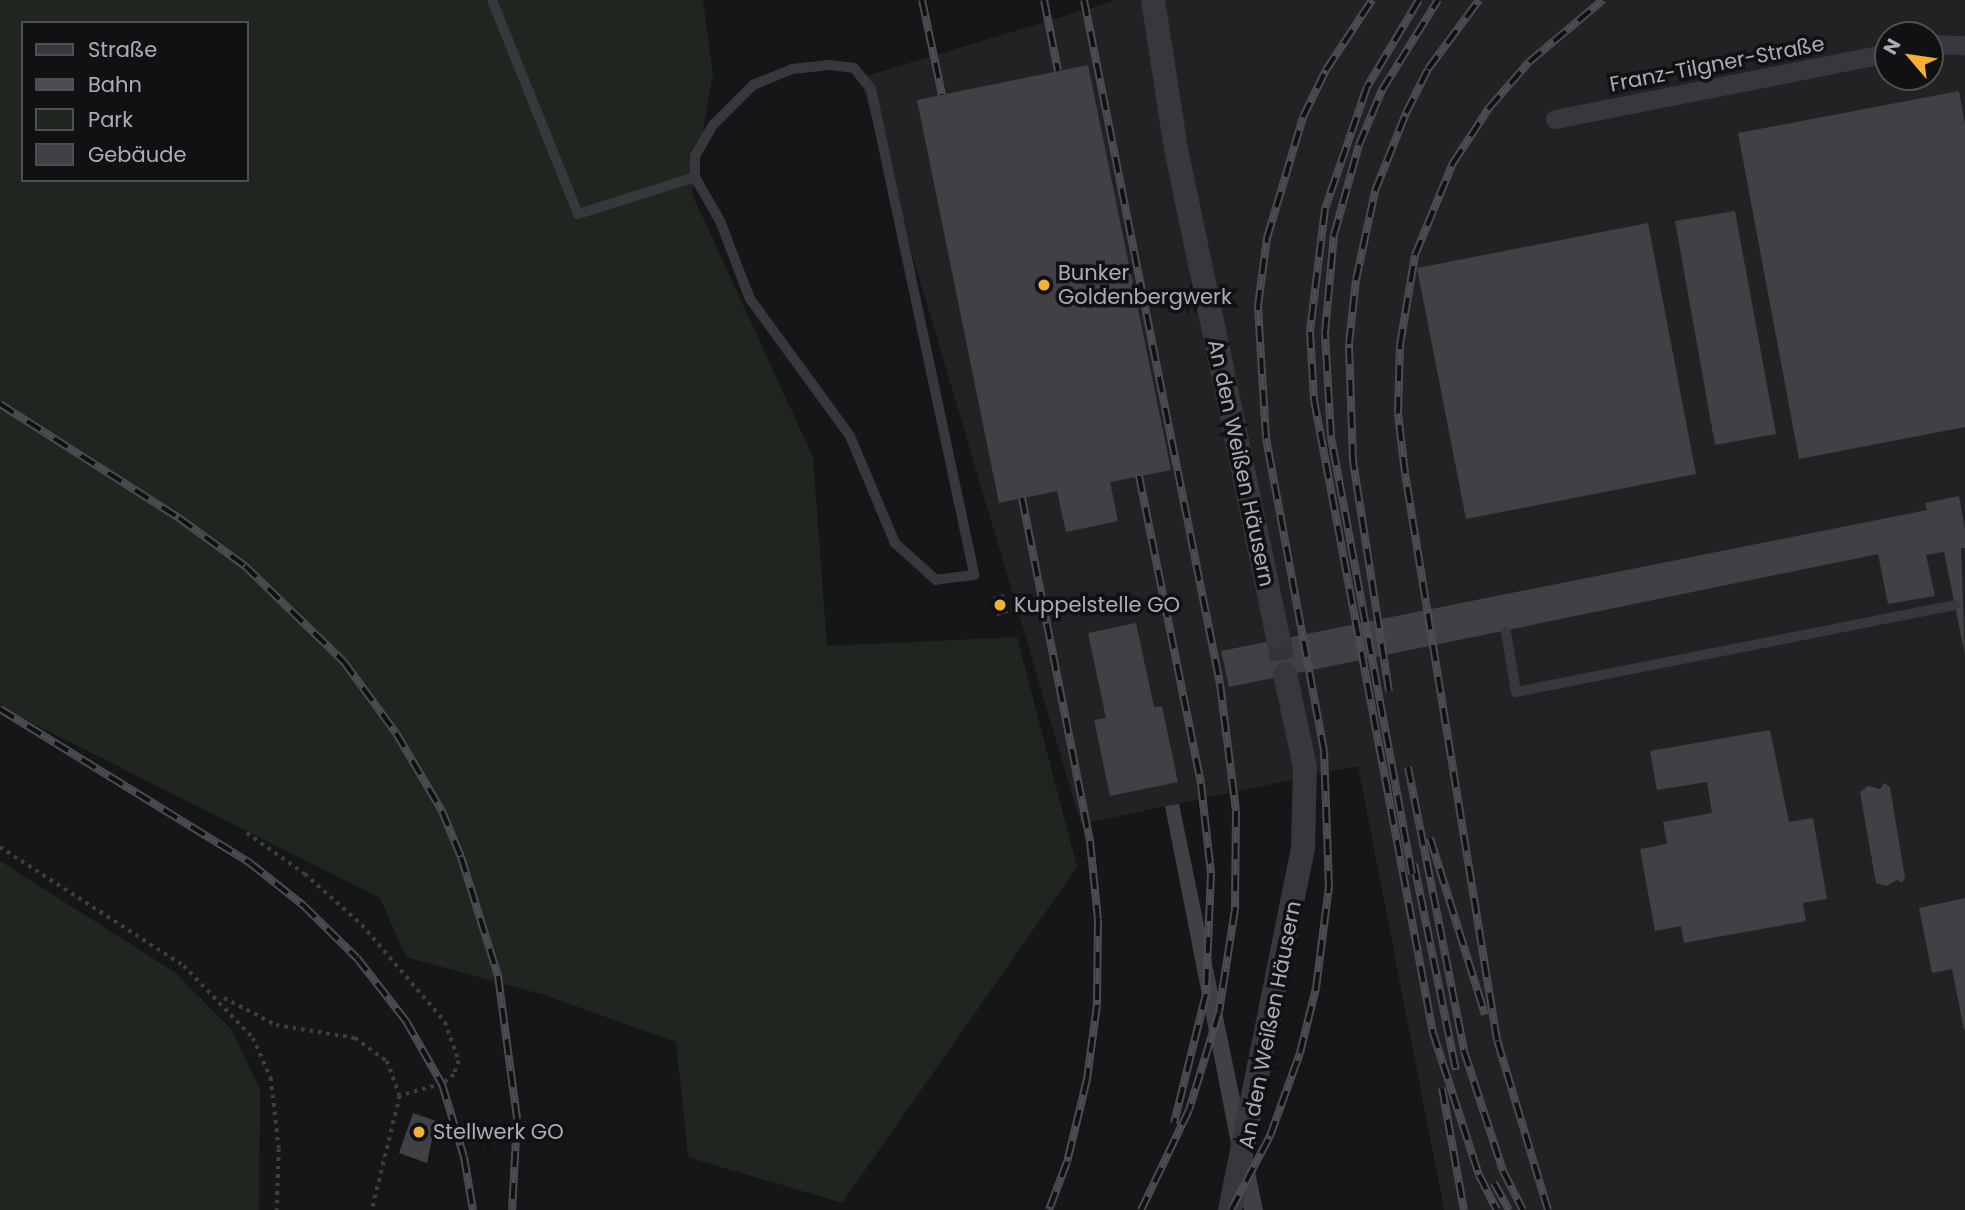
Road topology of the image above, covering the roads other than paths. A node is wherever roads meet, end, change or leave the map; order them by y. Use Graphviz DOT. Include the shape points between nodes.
graph roads {
  1 [pos="492,0"];
  2 [pos="1153,0"];
  3 [pos="1944,44"];
  4 [pos="1965,45"];
  5 [pos="1874,56"];
  6 [pos="1555,119"];
  7 [pos="695,177"];
  8 [pos="1954,605"];
  9 [pos="1506,632"];
  10 [pos="1278,636"];
  11 [pos="1286,674"];
  12 [pos="1230,1210"];
  1 -- 7 [label="lane" via="578,214"];
  2 -- 10 [label="street, An den Weißen Häusern" via="1178,162"];
  3 -- 4 [label="street"];
  5 -- 6 [label="street, Franz-Tilgner-Straße"];
  7 -- 7 [label="lane" via="695,156 713,125 753,85 792,69 830,65 854,68 871,89 974,575 936,580 894,543 850,436 777,342 750,299 720,221"];
  8 -- 9 [label="lane" via="1516,692"];
  11 -- 12 [label="street, An den Weißen Häusern" via="1305,767 1303,847"];
}
